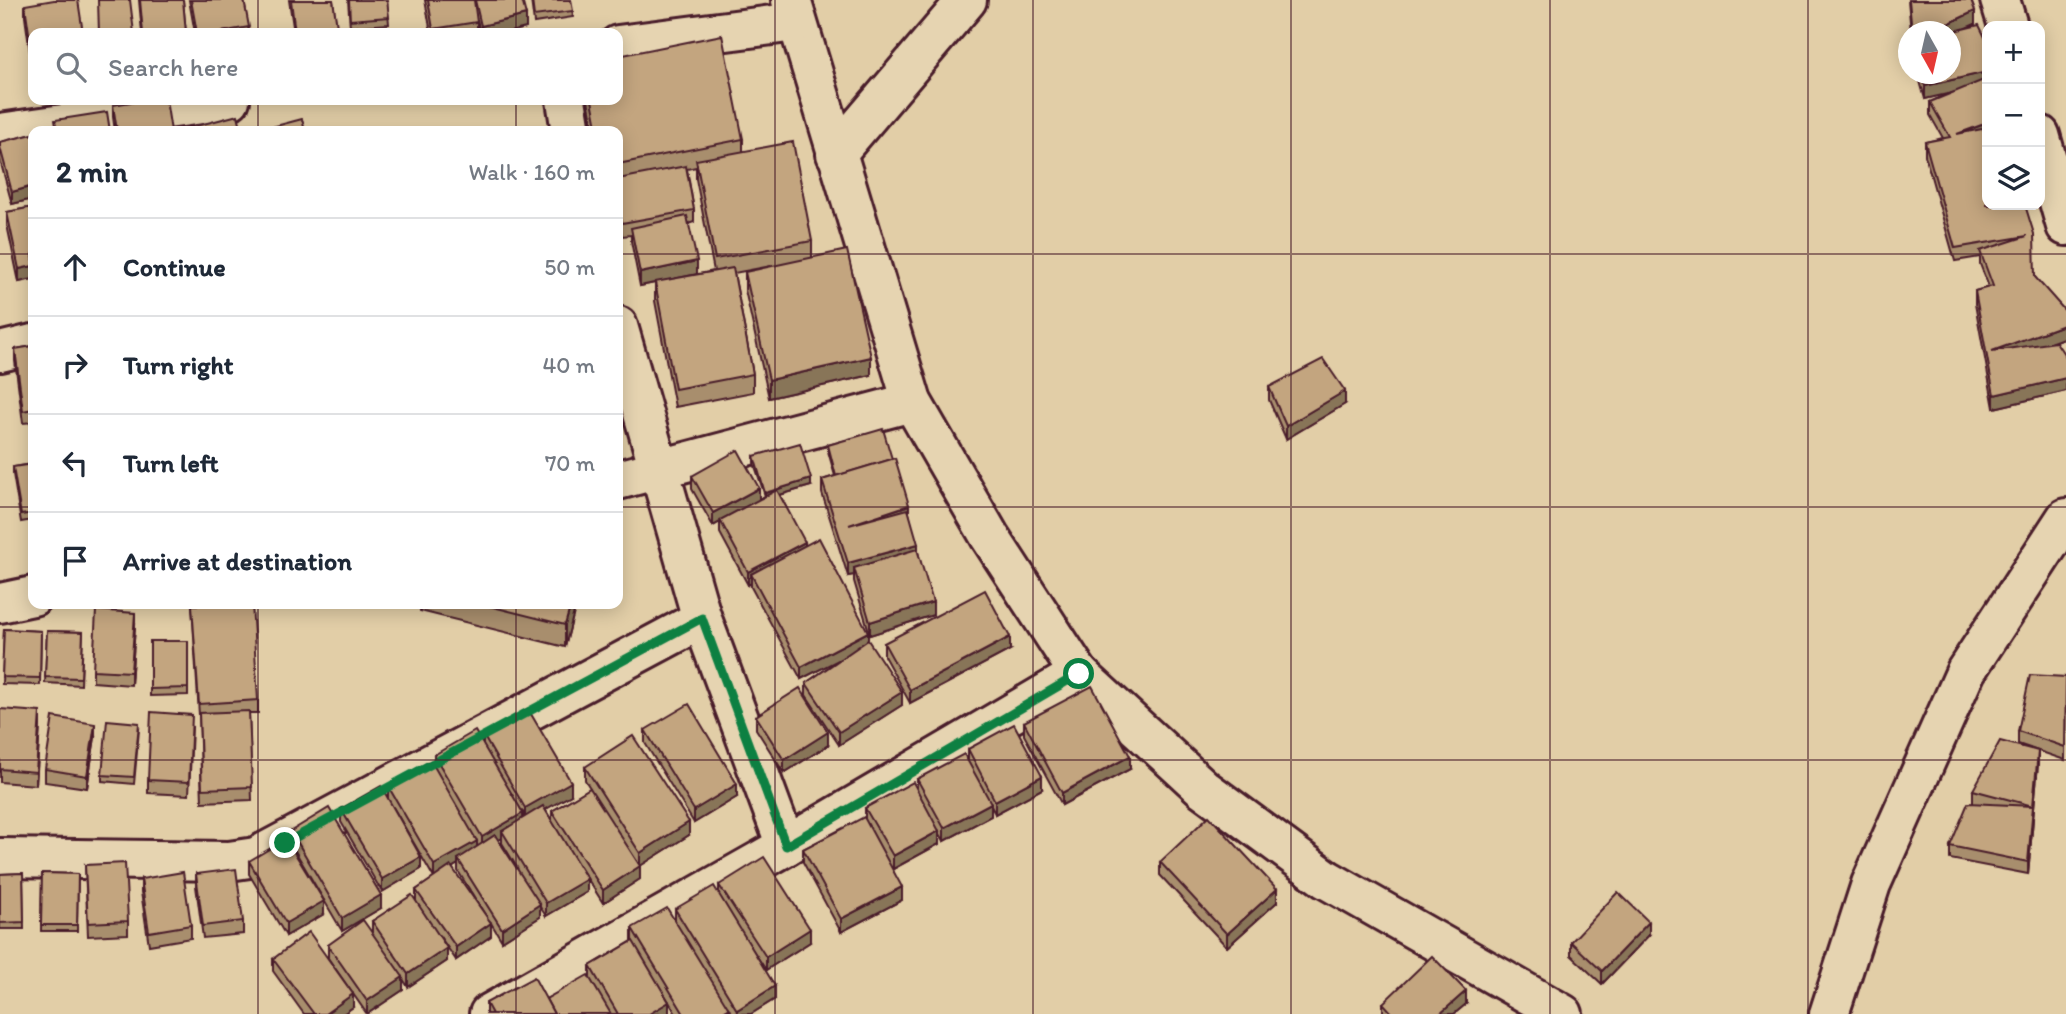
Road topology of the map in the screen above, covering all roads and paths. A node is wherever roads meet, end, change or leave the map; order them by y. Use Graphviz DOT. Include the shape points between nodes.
graph roads {
  1 [pos="967,0"];
  2 [pos="2000,0"];
  3 [pos="793,11"];
  4 [pos="2006,21"];
  5 [pos="623,44"];
  6 [pos="195,105"];
  7 [pos="567,105"];
  8 [pos="49,126"];
  9 [pos="570,126"];
  10 [pos="28,129"];
  11 [pos="0,133"];
  12 [pos="2043,147"];
  13 [pos="836,154"];
  14 [pos="2066,226"];
  15 [pos="623,344"];
  16 [pos="28,345"];
  17 [pos="0,352"];
  18 [pos="912,402"];
  19 [pos="658,471"];
  20 [pos="623,479"];
  21 [pos="2066,518"];
  22 [pos="28,598"];
  23 [pos="0,603"];
  24 [pos="702,618"];
  25 [pos="1079,674"];
  26 [pos="786,846"];
  27 [pos="0,858"];
  28 [pos="489,1014"];
  29 [pos="1563,1014"];
  30 [pos="1829,1014"];
  1 -- 13 [label="street"];
  2 -- 4 [label="street"];
  3 -- 5 [label="street"];
  3 -- 13 [label="street"];
  6 -- 8 [label="street"];
  7 -- 9 [label="street"];
  10 -- 11 [label="street"];
  12 -- 14 [label="street"];
  13 -- 18 [label="street"];
  15 -- 19 [label="street"];
  16 -- 17 [label="street"];
  18 -- 19 [label="street"];
  18 -- 25 [label="street" via="990,537"];
  19 -- 20 [label="street"];
  19 -- 24 [label="street"];
  21 -- 30 [label="street" via="1966,671 1871,884"];
  22 -- 23 [label="street"];
  24 -- 26 [label="street"];
  24 -- 27 [label="street" via="256,857 229,861"];
  25 -- 26 [label="street"];
  25 -- 29 [label="street" via="1203,789 1326,879"];
  26 -- 28 [label="street"];
}
